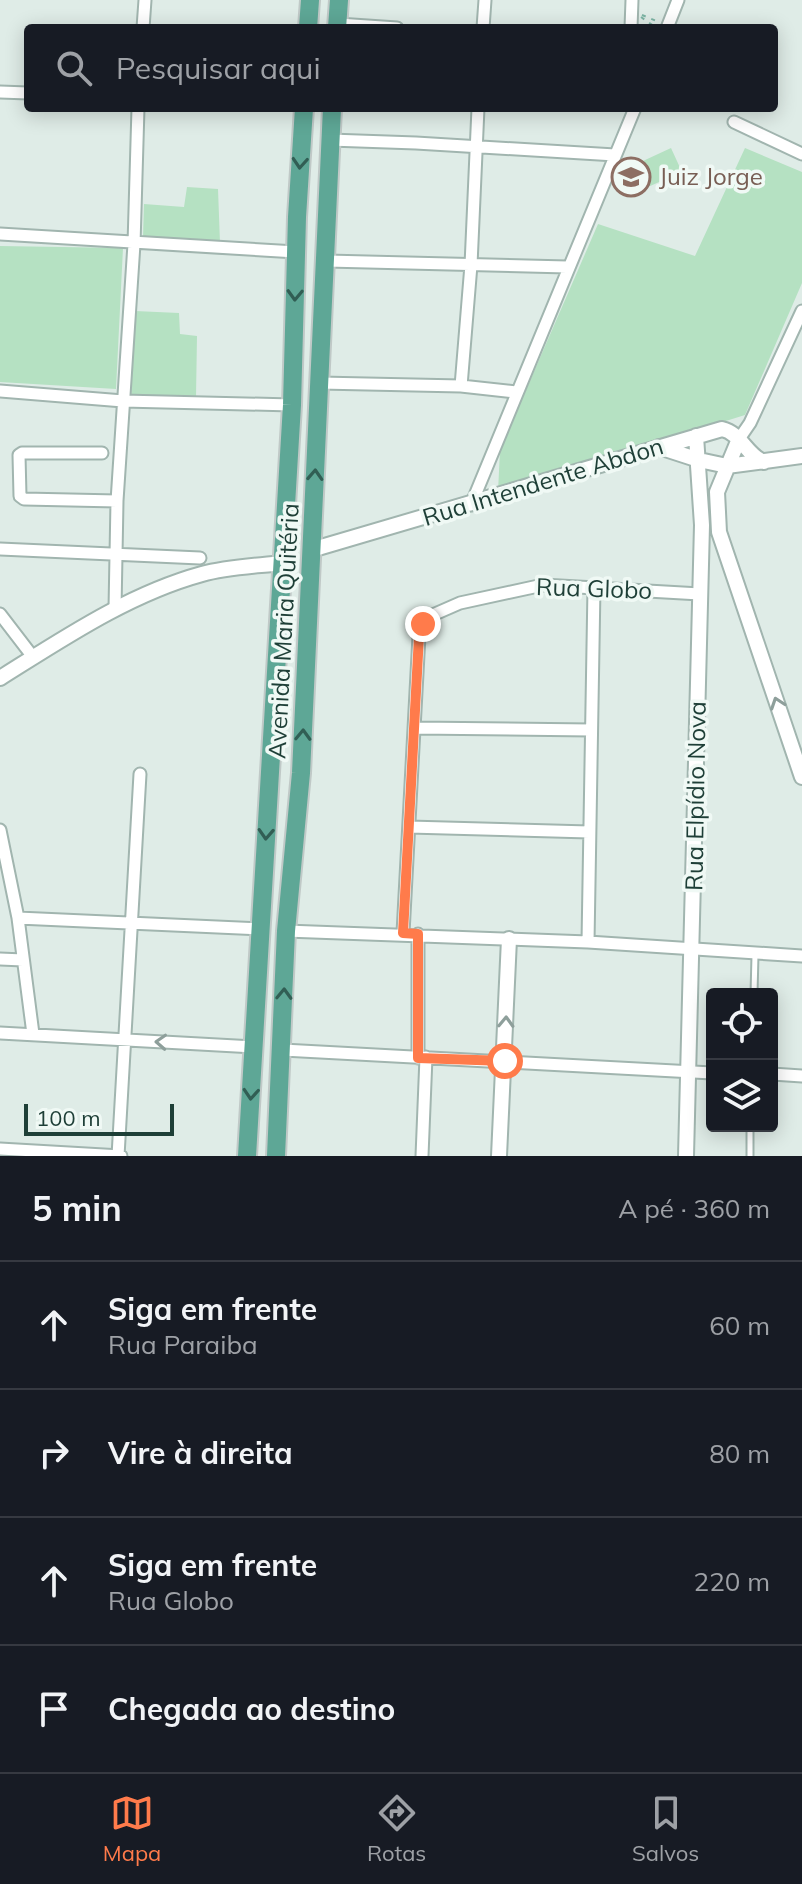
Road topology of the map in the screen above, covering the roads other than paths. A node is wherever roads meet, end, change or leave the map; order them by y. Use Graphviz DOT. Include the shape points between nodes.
graph roads {
  1 [pos="145,0"];
  2 [pos="310,0"];
  3 [pos="339,0"];
  4 [pos="485,0"];
  5 [pos="678,0"];
  6 [pos="143,24"];
  7 [pos="308,24"];
  8 [pos="338,24"];
  9 [pos="483,24"];
  10 [pos="666,24"];
  11 [pos="0,92"];
  12 [pos="24,93"];
  13 [pos="138,112"];
  14 [pos="304,112"];
  15 [pos="332,112"];
  16 [pos="478,112"];
  17 [pos="633,112"];
  18 [pos="734,122"];
  19 [pos="330,140"];
  20 [pos="476,147"];
  21 [pos="802,154"];
  22 [pos="615,155"];
  23 [pos="297,217"];
  24 [pos="328,217"];
  25 [pos="0,234"];
  26 [pos="134,244"];
  27 [pos="296,252"];
  28 [pos="327,261"];
  29 [pos="471,265"];
  30 [pos="567,267"];
  31 [pos="802,311"];
  32 [pos="320,383"];
  33 [pos="461,386"];
  34 [pos="0,391"];
  35 [pos="516,392"];
  36 [pos="123,401"];
  37 [pos="292,405"];
  38 [pos="696,436"];
  39 [pos="739,439"];
  40 [pos="659,447"];
  41 [pos="102,453"];
  42 [pos="802,456"];
  43 [pos="699,460"];
  44 [pos="764,462"];
  45 [pos="727,466"];
  46 [pos="117,501"];
  47 [pos="471,505"];
  48 [pos="0,549"];
  49 [pos="311,550"];
  50 [pos="115,555"];
  51 [pos="200,558"];
  52 [pos="282,563"];
  53 [pos="594,587"];
  54 [pos="700,594"];
  55 [pos="115,609"];
  56 [pos="0,614"];
  57 [pos="33,657"];
  58 [pos="0,678"];
  59 [pos="415,728"];
  60 [pos="591,730"];
  61 [pos="301,773"];
  62 [pos="140,774"];
  63 [pos="269,774"];
  64 [pos="802,777"];
  65 [pos="409,827"];
  66 [pos="0,830"];
  67 [pos="589,832"];
  68 [pos="18,918"];
  69 [pos="130,923"];
  70 [pos="261,929"];
  71 [pos="286,931"];
  72 [pos="403,933"];
  73 [pos="418,934"];
  74 [pos="509,939"];
  75 [pos="588,942"];
  76 [pos="693,947"];
  77 [pos="755,953"];
  78 [pos="802,956"];
  79 [pos="0,959"];
  80 [pos="23,960"];
  81 [pos="754,988"];
  82 [pos="0,1033"];
  83 [pos="33,1034"];
  84 [pos="123,1040"];
  85 [pos="254,1047"];
  86 [pos="283,1050"];
  87 [pos="422,1057"];
  88 [pos="505,1061"];
  89 [pos="689,1072"];
  90 [pos="706,1073"];
  91 [pos="778,1074"];
  92 [pos="802,1076"];
  93 [pos="750,1132"];
  94 [pos="0,1149"];
  95 [pos="119,1156"];
  96 [pos="247,1156"];
  97 [pos="276,1156"];
  98 [pos="422,1156"];
  99 [pos="499,1156"];
  100 [pos="686,1156"];
  101 [pos="750,1156"];
  1 -- 6 [label="street"];
  2 -- 7 [label="main road"];
  3 -- 8 [label="main road"];
  4 -- 9 [label="street"];
  5 -- 10 [label="street"];
  11 -- 12 [label="street"];
  13 -- 26 [label="street"];
  14 -- 23 [label="main road, Avenida Maria Quitéria, one-way"];
  15 -- 19 [label="main road, Avenida Maria Quitéria"];
  16 -- 20 [label="street"];
  17 -- 22 [label="street"];
  18 -- 21 [label="street"];
  19 -- 20 [label="street"];
  19 -- 24 [label="main road, Avenida Maria Quitéria"];
  20 -- 22 [label="street"];
  20 -- 29 [label="street"];
  22 -- 30 [label="street"];
  23 -- 24 [label="main road" via="312,227"];
  23 -- 27 [label="main road, Avenida Maria Quitéria"];
  24 -- 28 [label="main road, Avenida Maria Quitéria"];
  25 -- 26 [label="street"];
  26 -- 27 [label="street"];
  26 -- 36 [label="street"];
  27 -- 37 [label="main road, Avenida Maria Quitéria, one-way"];
  28 -- 29 [label="street"];
  28 -- 32 [label="main road, Avenida Maria Quitéria"];
  29 -- 30 [label="street"];
  29 -- 33 [label="street"];
  30 -- 35 [label="street"];
  31 -- 39 [label="street"];
  32 -- 33 [label="street"];
  49 -- 32 [label="main road, Avenida Maria Quitéria, one-way"];
  33 -- 35 [label="street"];
  34 -- 36 [label="street"];
  35 -- 47 [label="street"];
  36 -- 37 [label="street"];
  36 -- 46 [label="street"];
  37 -- 52 [label="main road, Avenida Maria Quitéria"];
  38 -- 39 [label="street, Rua Intendente Abdon" via="722,429"];
  38 -- 40 [label="street, Rua Intendente Abdon"];
  38 -- 43 [label="street, Rua Elpídio Nova"];
  39 -- 44 [label="street"];
  39 -- 45 [label="street"];
  40 -- 43 [label="street"];
  40 -- 47 [label="street, Rua Intendente Abdon"];
  41 -- 46 [label="street" via="22,453 20,496"];
  42 -- 44 [label="street"];
  43 -- 45 [label="street"];
  43 -- 54 [label="street, Rua Elpídio Nova"];
  44 -- 45 [label="street"];
  64 -- 45 [label="street, one-way" via="719,532 717,492"];
  46 -- 50 [label="street"];
  47 -- 49 [label="street, Rua Intendente Abdon"];
  48 -- 50 [label="street"];
  61 -- 49 [label="main road, Avenida Maria Quitéria, one-way"];
  50 -- 51 [label="street"];
  50 -- 55 [label="street"];
  52 -- 55 [label="street" via="205,573"];
  52 -- 63 [label="main road, Avenida Maria Quitéria"];
  53 -- 54 [label="street, Rua Globo"];
  53 -- 59 [label="street, Rua Globo" via="530,586 460,603 428,617 419,636"];
  53 -- 60 [label="street"];
  54 -- 76 [label="street, Rua Elpídio Nova"];
  55 -- 57 [label="street"];
  56 -- 57 [label="street"];
  57 -- 58 [label="street"];
  59 -- 60 [label="street"];
  59 -- 65 [label="street, Rua Globo"];
  60 -- 67 [label="street"];
  61 -- 63 [label="main road" via="288,764"];
  61 -- 71 [label="main road, Avenida Maria Quitéria"];
  62 -- 69 [label="street"];
  63 -- 70 [label="main road, Avenida Maria Quitéria, one-way"];
  65 -- 67 [label="street"];
  65 -- 72 [label="street, Rua Globo"];
  66 -- 68 [label="street"];
  67 -- 75 [label="street"];
  68 -- 69 [label="street"];
  68 -- 80 [label="street"];
  69 -- 70 [label="street"];
  69 -- 84 [label="street"];
  70 -- 85 [label="main road, Avenida Maria Quitéria"];
  71 -- 72 [label="street"];
  86 -- 71 [label="main road, Avenida Maria Quitéria, one-way"];
  72 -- 73 [label="street"];
  73 -- 74 [label="street"];
  73 -- 87 [label="street"];
  74 -- 75 [label="street"];
  88 -- 74 [label="street, one-way"];
  75 -- 76 [label="street"];
  76 -- 77 [label="street"];
  76 -- 89 [label="street, Rua Elpídio Nova"];
  77 -- 78 [label="street"];
  77 -- 81 [label="lane"];
  79 -- 80 [label="street"];
  80 -- 83 [label="street"];
  82 -- 83 [label="street"];
  83 -- 84 [label="street"];
  85 -- 84 [label="street, one-way"];
  84 -- 95 [label="street"];
  85 -- 96 [label="main road, Avenida Maria Quitéria, one-way"];
  86 -- 87 [label="street"];
  86 -- 97 [label="main road, Avenida Maria Quitéria"];
  87 -- 88 [label="street"];
  87 -- 98 [label="street"];
  88 -- 89 [label="street"];
  88 -- 99 [label="street"];
  89 -- 90 [label="street"];
  89 -- 100 [label="street, Rua Elpídio Nova"];
  91 -- 92 [label="street"];
  93 -- 101 [label="lane"];
  94 -- 95 [label="street"];
}
